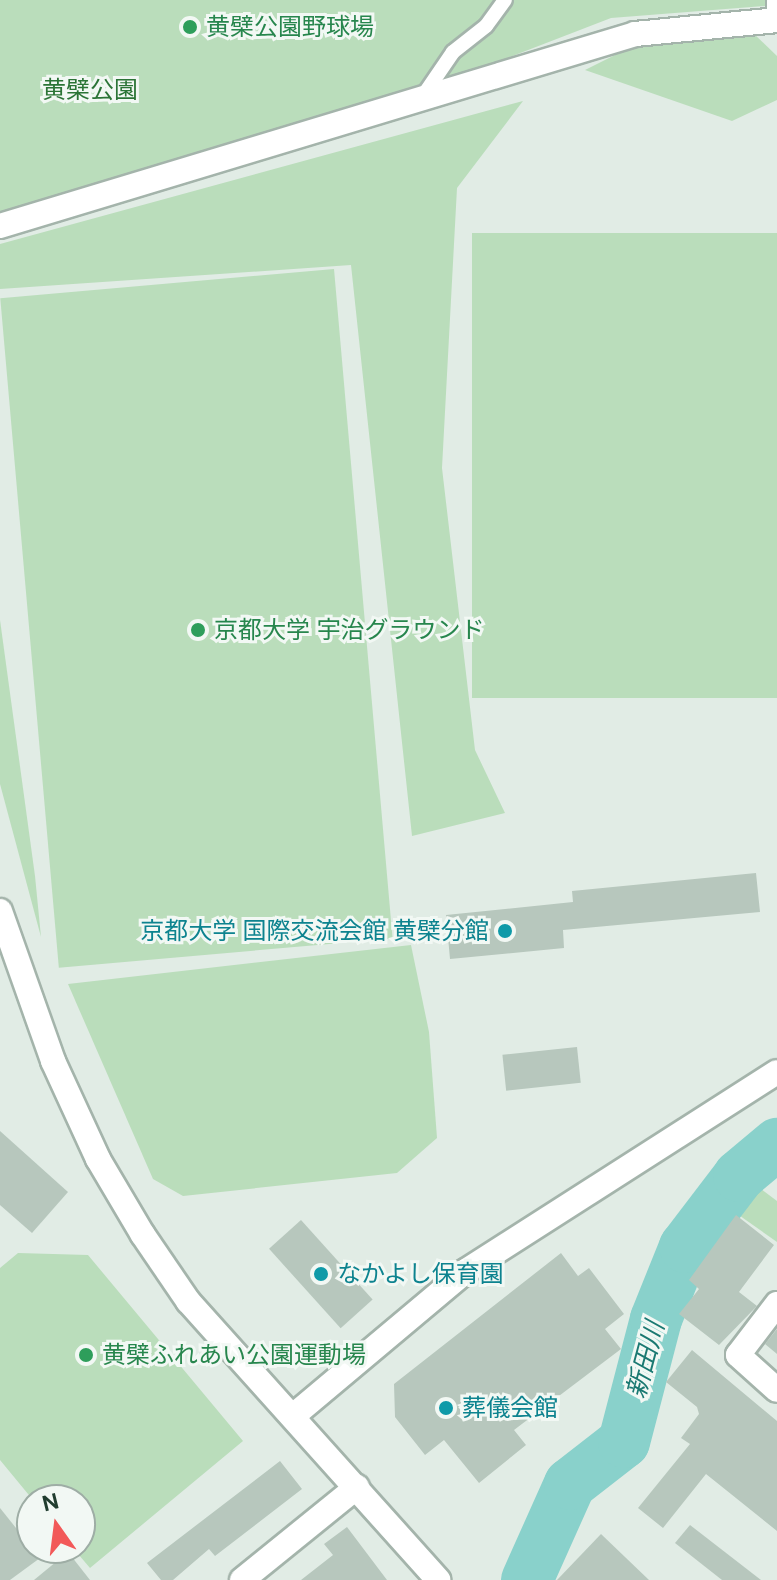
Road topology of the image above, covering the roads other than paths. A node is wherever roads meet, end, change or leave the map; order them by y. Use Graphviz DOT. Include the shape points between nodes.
graph roads {
  1 [pos="505,0"];
  2 [pos="776,13"];
  3 [pos="421,100"];
  4 [pos="0,226"];
  5 [pos="0,911"];
  6 [pos="6,957"];
  7 [pos="777,1072"];
  8 [pos="777,1304"];
  9 [pos="777,1390"];
  10 [pos="293,1416"];
  11 [pos="357,1487"];
  12 [pos="242,1580"];
  13 [pos="438,1580"];
  1 -- 3 [label="lane" via="486,26 453,52"];
  2 -- 3 [label="street" via="635,34"];
  3 -- 4 [label="street"];
  5 -- 6 [label="street"];
  6 -- 10 [label="street" via="98,1159 143,1235 188,1301"];
  7 -- 10 [label="street" via="466,1271"];
  8 -- 9 [label="street" via="738,1355"];
  10 -- 11 [label="street"];
  11 -- 12 [label="street"];
  11 -- 13 [label="street"];
}
